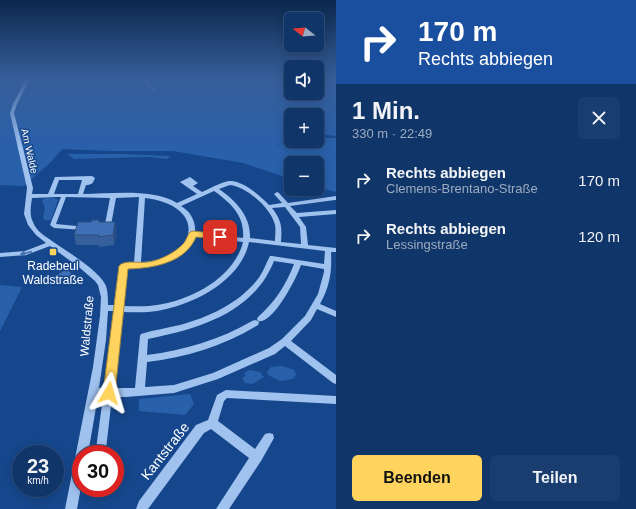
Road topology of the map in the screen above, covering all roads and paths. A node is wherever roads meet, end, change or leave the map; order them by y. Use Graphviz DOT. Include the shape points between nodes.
graph roads {
  1 [pos="17,101"];
  2 [pos="29,185"];
  3 [pos="189,186"];
  4 [pos="215,189"];
  5 [pos="277,194"];
  6 [pos="202,195"];
  7 [pos="29,196"];
  8 [pos="50,196"];
  9 [pos="64,196"];
  10 [pos="80,196"];
  11 [pos="113,196"];
  12 [pos="142,196"];
  13 [pos="335,198"];
  14 [pos="286,204"];
  15 [pos="178,205"];
  16 [pos="268,207"];
  17 [pos="336,212"];
  18 [pos="295,215"];
  19 [pos="88,228"];
  20 [pos="95,228"];
  21 [pos="193,234"];
  22 [pos="247,240"];
  23 [pos="278,243"];
  24 [pos="50,244"];
  25 [pos="305,246"];
  26 [pos="332,250"];
  27 [pos="0,255"];
  28 [pos="298,262"];
  29 [pos="136,265"];
  30 [pos="328,267"];
  31 [pos="315,306"];
  32 [pos="104,308"];
  33 [pos="119,308"];
  34 [pos="336,314"];
  35 [pos="286,341"];
  36 [pos="142,359"];
  37 [pos="336,380"];
  38 [pos="94,392"];
  39 [pos="140,392"];
  40 [pos="109,393"];
  41 [pos="336,400"];
  42 [pos="212,423"];
  43 [pos="269,438"];
  44 [pos="84,445"];
  45 [pos="102,445"];
  46 [pos="257,457"];
  47 [pos="73,497"];
  48 [pos="71,509"];
  49 [pos="142,509"];
  50 [pos="222,509"];
  1 -- 2 [label="street, Am Walde" via="12,113"];
  2 -- 7 [label="street, Waldstraße"];
  3 -- 6 [label="street"];
  4 -- 6 [label="street"];
  4 -- 16 [label="street" via="232,183 254,193"];
  4 -- 22 [label="street" via="232,201 243,217 248,230"];
  5 -- 14 [label="street"];
  6 -- 15 [label="street"];
  7 -- 8 [label="street"];
  7 -- 24 [label="street, Waldstraße" via="27,214 30,224"];
  8 -- 9 [label="street"];
  8 -- 10 [label="street" via="57,178 85,181"];
  9 -- 10 [label="street"];
  9 -- 19 [label="street" via="53,225"];
  10 -- 11 [label="street"];
  11 -- 12 [label="street"];
  11 -- 20 [label="street" via="108,225"];
  12 -- 15 [label="street" via="156,197"];
  12 -- 29 [label="street"];
  13 -- 14 [label="street"];
  14 -- 16 [label="street"];
  14 -- 18 [label="street"];
  15 -- 21 [label="street" via="190,219"];
  16 -- 23 [label="street" via="279,226"];
  17 -- 18 [label="street"];
  18 -- 25 [label="street" via="303,227"];
  21 -- 22 [label="street"];
  21 -- 29 [label="street" via="189,243 171,258 150,265"];
  22 -- 23 [label="street"];
  22 -- 33 [label="street" via="241,256 230,272 197,295 161,307"];
  23 -- 25 [label="street"];
  24 -- 27 [label="street, one-way" via="26,253"];
  24 -- 32 [label="street, Waldstraße" via="98,280 104,292"];
  25 -- 26 [label="street"];
  26 -- 30 [label="street"];
  28 -- 30 [label="street"];
  28 -- 36 [label="street" via="293,278 272,309 240,333 207,347 175,355"];
  28 -- 36 [label="street" via="272,258 258,283 242,299 228,308 176,330 144,336"];
  29 -- 33 [label="street" via="124,266"];
  30 -- 31 [label="street" via="322,294"];
  31 -- 34 [label="street"];
  31 -- 35 [label="street" via="308,318"];
  32 -- 33 [label="street"];
  32 -- 38 [label="street, Waldstraße"];
  33 -- 40 [label="street"];
  35 -- 37 [label="street"];
  35 -- 39 [label="street" via="258,358 215,376 174,389"];
  36 -- 39 [label="street"];
  38 -- 40 [label="street"];
  38 -- 44 [label="street, Waldstraße"];
  39 -- 40 [label="street"];
  40 -- 45 [label="street"];
  41 -- 42 [label="street" via="226,394 220,398"];
  42 -- 46 [label="street"];
  42 -- 49 [label="street, Kantstraße" via="200,429"];
  43 -- 46 [label="street"];
  46 -- 50 [label="street"];
  47 -- 48 [label="street"];
}
